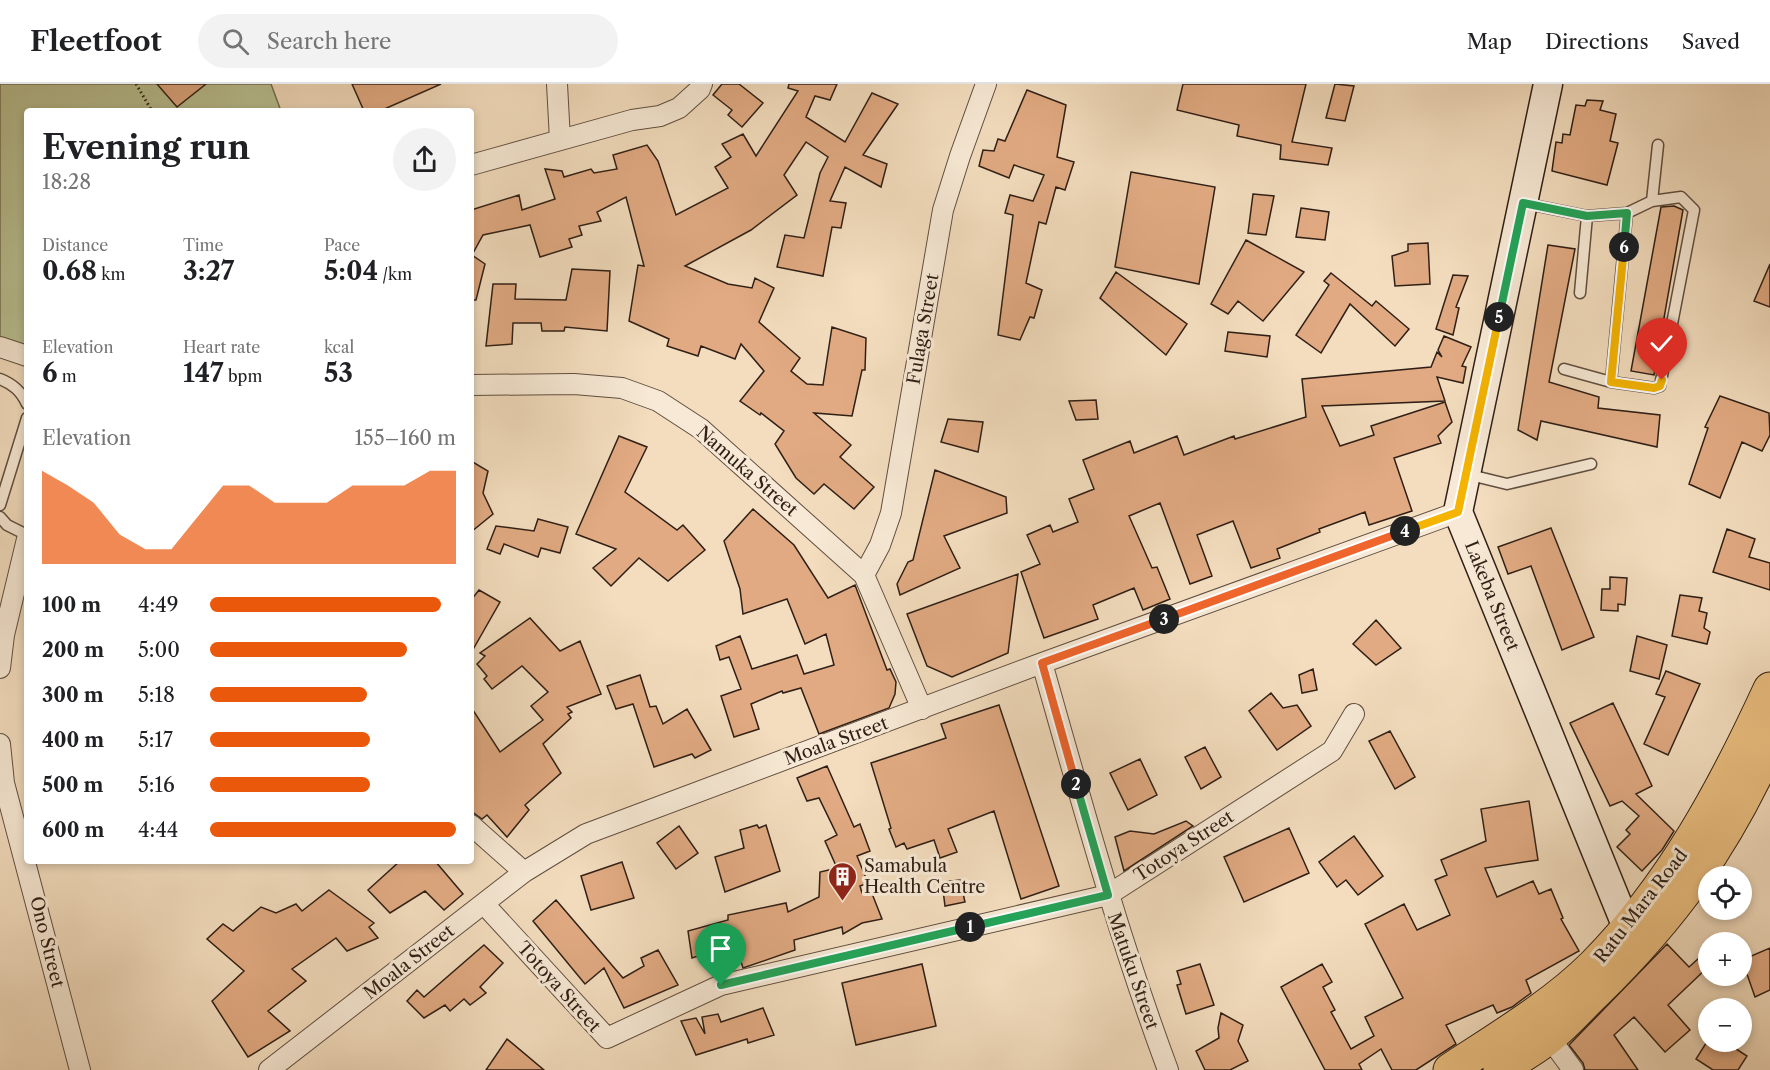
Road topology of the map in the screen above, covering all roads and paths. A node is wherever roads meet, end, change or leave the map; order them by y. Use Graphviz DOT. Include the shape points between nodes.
graph roads {
  1 [pos="136,84"];
  2 [pos="557,84"];
  3 [pos="702,84"];
  4 [pos="986,84"];
  5 [pos="1548,84"];
  6 [pos="150,108"];
  7 [pos="560,140"];
  8 [pos="1658,145"];
  9 [pos="474,164"];
  10 [pos="1652,201"];
  11 [pos="1523,203"];
  12 [pos="1627,213"];
  13 [pos="1587,216"];
  14 [pos="1580,292"];
  15 [pos="0,347"];
  16 [pos="24,355"];
  17 [pos="1564,369"];
  18 [pos="0,379"];
  19 [pos="1611,382"];
  20 [pos="474,385"];
  21 [pos="24,397"];
  22 [pos="24,428"];
  23 [pos="1591,464"];
  24 [pos="1466,473"];
  25 [pos="0,505"];
  26 [pos="1458,512"];
  27 [pos="0,517"];
  28 [pos="24,535"];
  29 [pos="24,550"];
  30 [pos="864,575"];
  31 [pos="1042,663"];
  32 [pos="0,668"];
  33 [pos="1770,690"];
  34 [pos="922,709"];
  35 [pos="1354,714"];
  36 [pos="0,744"];
  37 [pos="1770,744"];
  38 [pos="474,828"];
  39 [pos="24,859"];
  40 [pos="25,864"];
  41 [pos="524,872"];
  42 [pos="1108,895"];
  43 [pos="484,904"];
  44 [pos="1632,940"];
  45 [pos="1541,1026"];
  46 [pos="80,1070"];
  47 [pos="269,1070"];
  48 [pos="1168,1070"];
  49 [pos="1450,1070"];
  50 [pos="1500,1070"];
  51 [pos="1573,1070"];
  1 -- 6 [label="path"];
  2 -- 7 [label="street"];
  3 -- 7 [label="street" via="680,108 660,116"];
  4 -- 30 [label="street, Fulaga Street" via="943,210 891,513"];
  5 -- 11 [label="main road"];
  7 -- 9 [label="street"];
  8 -- 10 [label="lane"];
  10 -- 12 [label="lane"];
  10 -- 19 [label="lane" via="1681,197 1694,210 1662,383 1654,388"];
  11 -- 13 [label="lane"];
  11 -- 24 [label="main road"];
  12 -- 13 [label="lane"];
  12 -- 19 [label="lane"];
  13 -- 14 [label="lane"];
  15 -- 16 [label="street"];
  17 -- 19 [label="lane"];
  18 -- 21 [label="lane" via="11,383"];
  20 -- 30 [label="street, Namuka Street" via="574,384 622,388 658,401 701,429"];
  22 -- 25 [label="lane"];
  23 -- 24 [label="lane" via="1507,484"];
  24 -- 26 [label="main road"];
  26 -- 31 [label="street, Moala Street"];
  26 -- 44 [label="main road, Lakeba Street"];
  27 -- 28 [label="lane"];
  29 -- 32 [label="street"];
  30 -- 34 [label="street, Namuka Street"];
  31 -- 34 [label="street, Moala Street"];
  31 -- 42 [label="street, Matuku Street"];
  33 -- 44 [label="highway, Ratu Mara Road" via="1705,821"];
  34 -- 41 [label="street, Moala Street" via="620,819 586,834"];
  35 -- 42 [label="street, Totoya Street" via="1332,751"];
  36 -- 39 [label="street, Ono Street" via="4,783"];
  37 -- 44 [label="highway, Ratu Mara Road" via="1719,845 1670,913"];
  38 -- 41 [label="street"];
  40 -- 46 [label="street, Ono Street"];
  41 -- 43 [label="street, Moala Street"];
  42 -- 43 [label="street, Totoya Street" via="721,985 607,1038"];
  42 -- 48 [label="street, Matuku Street"];
  43 -- 47 [label="street, Moala Street"];
  44 -- 45 [label="highway, Ratu Mara Road"];
  45 -- 49 [label="highway, Ratu Mara Road"];
  45 -- 50 [label="highway, Ratu Mara Road"];
  45 -- 51 [label="street"];
}
